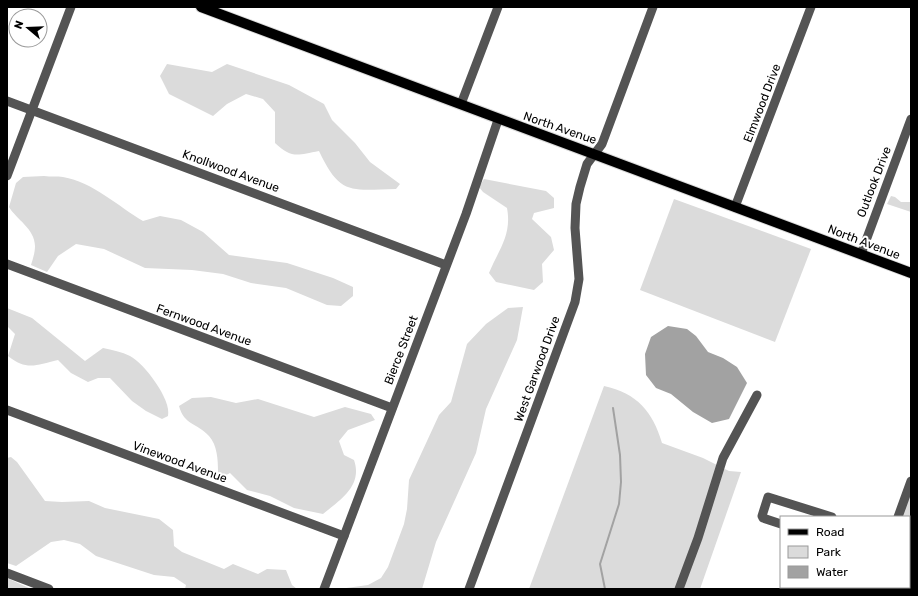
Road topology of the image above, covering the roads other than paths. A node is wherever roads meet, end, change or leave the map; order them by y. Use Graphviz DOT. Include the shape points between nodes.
graph roads {
  1 [pos="71,7"];
  2 [pos="201,7"];
  3 [pos="498,7"];
  4 [pos="653,7"];
  5 [pos="811,7"];
  6 [pos="7,101"];
  7 [pos="461,104"];
  8 [pos="32,110"];
  9 [pos="911,119"];
  10 [pos="498,120"];
  11 [pos="596,154"];
  12 [pos="7,176"];
  13 [pos="735,207"];
  14 [pos="861,254"];
  15 [pos="7,264"];
  16 [pos="446,265"];
  17 [pos="911,273"];
  18 [pos="757,395"];
  19 [pos="392,408"];
  20 [pos="7,410"];
  21 [pos="911,481"];
  22 [pos="803,512"];
  23 [pos="826,516"];
  24 [pos="898,516"];
  25 [pos="780,524"];
  26 [pos="344,536"];
  27 [pos="7,573"];
  28 [pos="49,589"];
  29 [pos="324,589"];
  30 [pos="469,589"];
  31 [pos="679,589"];
  1 -- 8 [label="street"];
  2 -- 7 [label="main road, North Avenue"];
  3 -- 7 [label="street"];
  4 -- 11 [label="street, West Garwood Drive"];
  5 -- 13 [label="street, Elmwood Drive"];
  6 -- 8 [label="street, Knollwood Avenue"];
  7 -- 10 [label="main road, North Avenue"];
  8 -- 12 [label="street"];
  8 -- 16 [label="street, Knollwood Avenue"];
  9 -- 14 [label="street, Outlook Drive"];
  10 -- 11 [label="main road, North Avenue"];
  10 -- 16 [label="street, Bierce Street"];
  11 -- 13 [label="main road, North Avenue"];
  11 -- 30 [label="street, West Garwood Drive" via="587,164 576,204 575,228 580,279 575,302"];
  13 -- 14 [label="main road, North Avenue"];
  14 -- 17 [label="main road, North Avenue"];
  15 -- 19 [label="street, Fernwood Avenue"];
  16 -- 19 [label="street, Bierce Street"];
  18 -- 31 [label="street" via="723,458"];
  19 -- 26 [label="street, Bierce Street"];
  20 -- 26 [label="street, Vinewood Avenue"];
  21 -- 24 [label="street"];
  22 -- 23 [label="street"];
  22 -- 25 [label="street" via="768,497 762,516"];
  26 -- 29 [label="street, Bierce Street"];
  27 -- 28 [label="street"];
}
